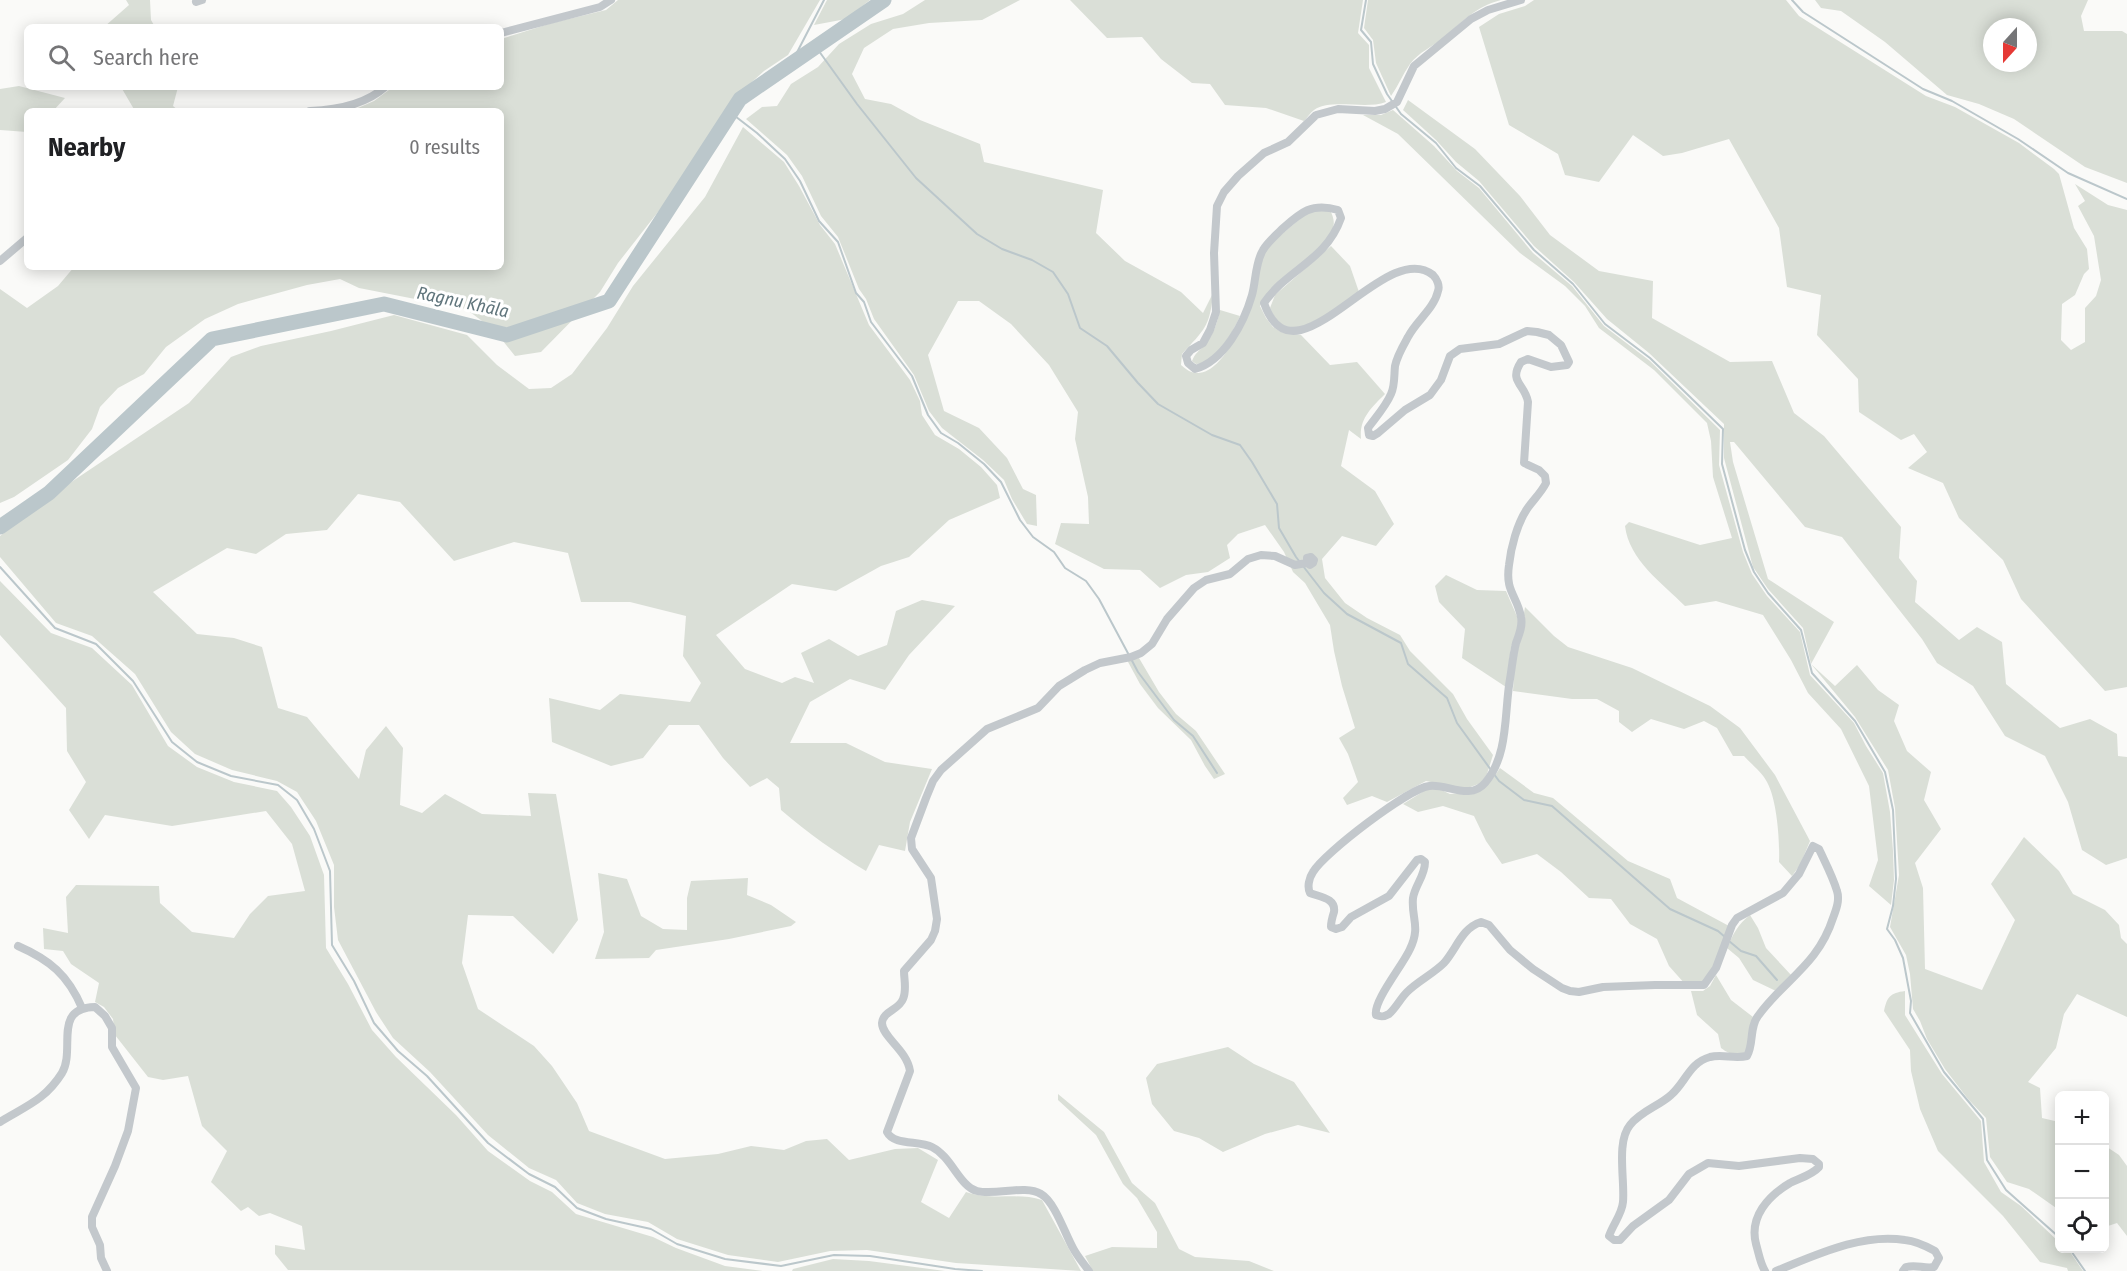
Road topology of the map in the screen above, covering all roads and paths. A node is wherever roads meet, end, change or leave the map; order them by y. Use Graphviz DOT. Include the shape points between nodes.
graph roads {
  1 [pos="610,0"];
  2 [pos="1521,0"];
  3 [pos="504,32"];
  4 [pos="381,90"];
  5 [pos="339,108"];
  6 [pos="24,241"];
  7 [pos="0,261"];
  8 [pos="1307,563"];
  9 [pos="18,946"];
  10 [pos="82,1008"];
  11 [pos="0,1122"];
  12 [pos="107,1271"];
  13 [pos="1089,1271"];
  14 [pos="1766,1271"];
  15 [pos="1776,1271"];
  16 [pos="1903,1271"];
  1 -- 3 [label="street" via="600,7"];
  2 -- 14 [label="street" via="1471,19 1414,66 1397,102 1375,111 1338,108 1316,115 1288,142 1264,153 1238,176 1217,206 1216,312 1203,343 1186,356 1195,369 1215,358 1244,314 1262,252 1301,212 1326,206 1338,210 1341,218 1333,238 1264,303 1280,328 1303,331 1398,272 1413,269 1437,278 1439,290 1402,347 1392,392 1368,428 1369,435 1378,434 1430,395 1450,356 1460,349 1499,344 1527,331 1549,335 1561,345 1567,365 1551,367 1528,359 1521,362 1516,374 1528,402 1524,463 1539,470 1546,483 1520,523 1509,561 1509,587 1521,617 1521,630 1509,682 1503,738 1492,774 1483,786 1452,791 1427,786 1395,804 1347,837 1320,863 1313,871 1308,889 1310,894 1333,903 1330,922 1336,929 1389,896 1416,860 1425,862 1413,900 1414,939 1375,1010 1381,1017 1443,964 1471,925 1481,922 1489,925 1533,969 1570,991 1655,984 1704,986 1737,918 1783,893 1799,874 1813,846 1819,849 1838,893 1822,945 1756,1017 1747,1056 1712,1056 1699,1061 1672,1094 1628,1127 1623,1144 1623,1202 1609,1236 1620,1240 1669,1200 1689,1174 1708,1163 1738,1166 1800,1158 1813,1160 1820,1167 1780,1190 1756,1219 1754,1237"];
  4 -- 5 [label="street" via="366,100"];
  6 -- 7 [label="street"];
  8 -- 13 [label="street" via="1295,565 1261,555 1248,559 1230,574 1206,580 1194,588 1141,653 1100,663 1059,687 1038,708 987,729 933,781 911,838 912,849 931,878 937,919 931,940 904,971 903,999 888,1012 882,1024 909,1061 910,1071 886,1132 896,1140 932,1147 945,1156 967,1186 978,1191 1034,1190 1044,1195"];
  9 -- 10 [label="street" via="37,954 61,973"];
  10 -- 11 [label="street" via="68,1026 66,1065 54,1083 43,1097"];
  10 -- 12 [label="street" via="95,1007 105,1016 112,1028 112,1047 136,1088 125,1140 92,1217"];
  15 -- 16 [label="street" via="1821,1253 1888,1239 1906,1240 1935,1251 1939,1258 1934,1268 1916,1264"];
}
